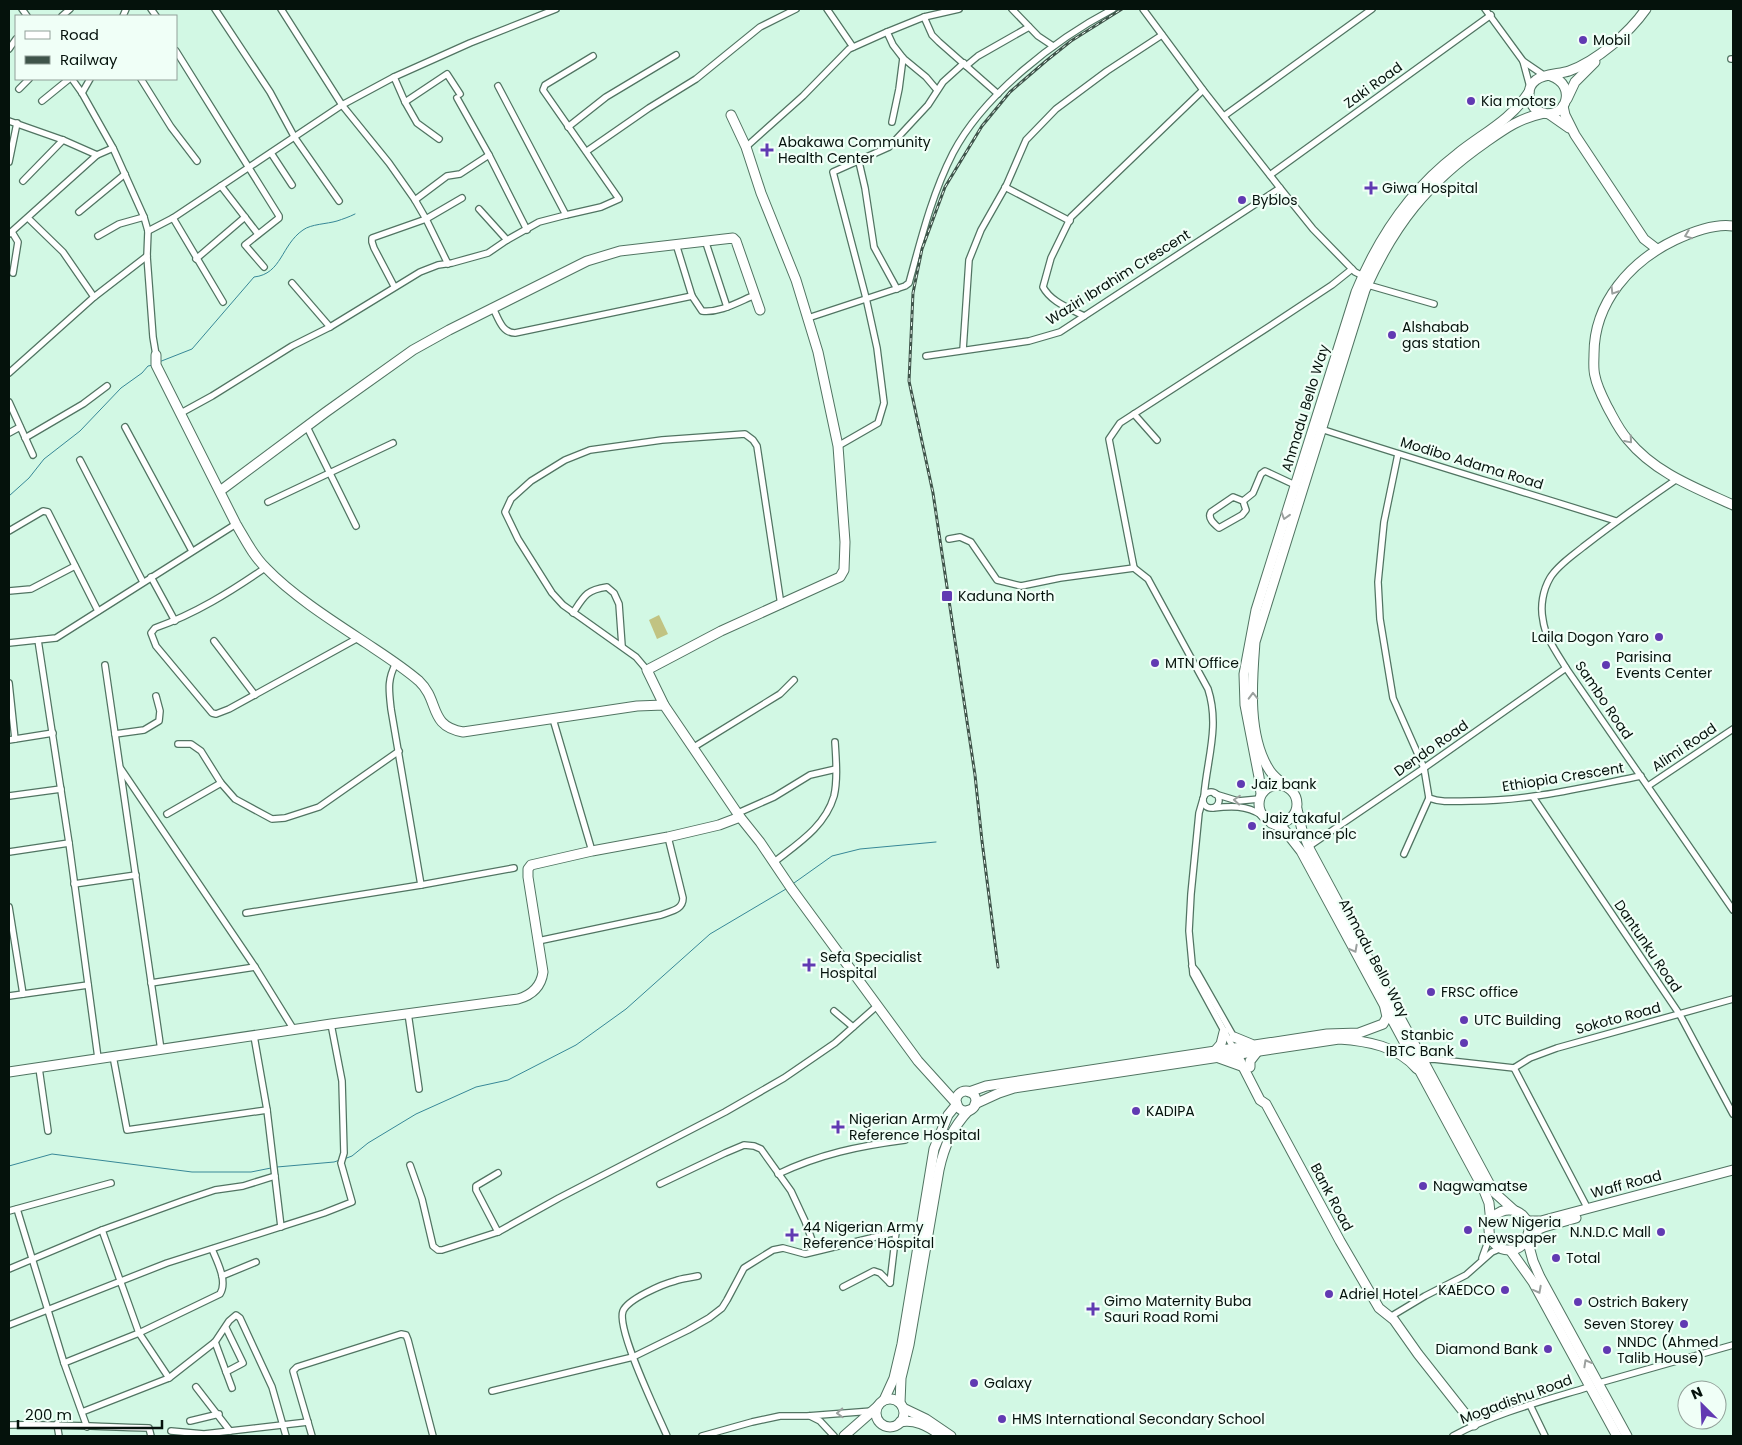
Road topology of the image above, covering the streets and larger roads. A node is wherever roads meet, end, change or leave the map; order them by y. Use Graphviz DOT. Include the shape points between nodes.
graph roads {
  1 [pos="215,9"];
  2 [pos="281,9"];
  3 [pos="556,9"];
  4 [pos="796,9"];
  5 [pos="827,9"];
  6 [pos="959,9"];
  7 [pos="1012,9"];
  8 [pos="1113,9"];
  9 [pos="1144,9"];
  10 [pos="1372,9"];
  11 [pos="1486,9"];
  12 [pos="1646,9"];
  13 [pos="1653,9"];
  14 [pos="951,10"];
  15 [pos="1491,16"];
  16 [pos="924,17"];
  17 [pos="1029,27"];
  18 [pos="887,32"];
  19 [pos="1162,36"];
  20 [pos="1053,46"];
  21 [pos="853,47"];
  22 [pos="178,54"];
  23 [pos="676,55"];
  24 [pos="593,56"];
  25 [pos="903,58"];
  26 [pos="1523,62"];
  27 [pos="965,64"];
  28 [pos="1548,76"];
  29 [pos="394,77"];
  30 [pos="29,80"];
  31 [pos="69,80"];
  32 [pos="71,80"];
  33 [pos="89,80"];
  34 [pos="142,80"];
  35 [pos="498,86"];
  36 [pos="19,89"];
  37 [pos="937,90"];
  38 [pos="1203,90"];
  39 [pos="1530,90"];
  40 [pos="82,93"];
  41 [pos="998,94"];
  42 [pos="42,101"];
  43 [pos="405,102"];
  44 [pos="1565,102"];
  45 [pos="342,106"];
  46 [pos="1546,114"];
  47 [pos="731,115"];
  48 [pos="1224,116"];
  49 [pos="9,121"];
  50 [pos="892,122"];
  51 [pos="17,123"];
  52 [pos="568,127"];
  53 [pos="1574,135"];
  54 [pos="295,138"];
  55 [pos="438,139"];
  56 [pos="63,140"];
  57 [pos="746,147"];
  58 [pos="112,148"];
  59 [pos="587,151"];
  60 [pos="271,153"];
  61 [pos="97,155"];
  62 [pos="490,155"];
  63 [pos="197,161"];
  64 [pos="9,162"];
  65 [pos="858,162"];
  66 [pos="248,168"];
  67 [pos="125,174"];
  68 [pos="1270,175"];
  69 [pos="23,180"];
  70 [pos="292,185"];
  71 [pos="221,186"];
  72 [pos="1005,186"];
  73 [pos="1280,188"];
  74 [pos="462,198"];
  75 [pos="415,200"];
  76 [pos="339,201"];
  77 [pos="478,209"];
  78 [pos="79,212"];
  79 [pos="566,214"];
  80 [pos="144,217"];
  81 [pos="245,217"];
  82 [pos="28,218"];
  83 [pos="173,218"];
  84 [pos="426,219"];
  85 [pos="1070,219"];
  86 [pos="1733,226"];
  87 [pos="527,230"];
  88 [pos="148,231"];
  89 [pos="10,233"];
  90 [pos="258,234"];
  91 [pos="98,236"];
  92 [pos="1644,239"];
  93 [pos="507,240"];
  94 [pos="704,240"];
  95 [pos="676,244"];
  96 [pos="1657,248"];
  97 [pos="1647,255"];
  98 [pos="147,256"];
  99 [pos="196,259"];
  100 [pos="448,264"];
  101 [pos="264,267"];
  102 [pos="1352,269"];
  103 [pos="13,273"];
  104 [pos="1363,276"];
  105 [pos="292,283"];
  106 [pos="1368,285"];
  107 [pos="394,286"];
  108 [pos="897,289"];
  109 [pos="755,295"];
  110 [pos="692,296"];
  111 [pos="94,298"];
  112 [pos="866,298"];
  113 [pos="223,302"];
  114 [pos="1434,304"];
  115 [pos="727,307"];
  116 [pos="493,308"];
  117 [pos="760,310"];
  118 [pos="1084,316"];
  119 [pos="808,318"];
  120 [pos="330,327"];
  121 [pos="963,350"];
  122 [pos="156,355"];
  123 [pos="926,356"];
  124 [pos="9,373"];
  125 [pos="107,386"];
  126 [pos="10,406"];
  127 [pos="181,413"];
  128 [pos="1134,414"];
  129 [pos="20,427"];
  130 [pos="126,427"];
  131 [pos="307,427"];
  132 [pos="1321,430"];
  133 [pos="9,433"];
  134 [pos="25,438"];
  135 [pos="1158,440"];
  136 [pos="393,443"];
  137 [pos="838,446"];
  138 [pos="1398,454"];
  139 [pos="33,455"];
  140 [pos="80,460"];
  141 [pos="330,474"];
  142 [pos="1677,479"];
  143 [pos="1295,485"];
  144 [pos="220,491"];
  145 [pos="1242,501"];
  146 [pos="268,502"];
  147 [pos="1733,505"];
  148 [pos="1616,521"];
  149 [pos="236,524"];
  150 [pos="356,526"];
  151 [pos="9,531"];
  152 [pos="949,538"];
  153 [pos="192,551"];
  154 [pos="75,566"];
  155 [pos="265,568"];
  156 [pos="1134,568"];
  157 [pos="151,577"];
  158 [pos="143,582"];
  159 [pos="9,591"];
  160 [pos="781,605"];
  161 [pos="98,611"];
  162 [pos="573,613"];
  163 [pos="175,621"];
  164 [pos="358,638"];
  165 [pos="38,640"];
  166 [pos="214,641"];
  167 [pos="9,643"];
  168 [pos="622,646"];
  169 [pos="396,663"];
  170 [pos="105,665"];
  171 [pos="1566,668"];
  172 [pos="647,670"];
  173 [pos="794,680"];
  174 [pos="9,683"];
  175 [pos="255,695"];
  176 [pos="156,696"];
  177 [pos="664,705"];
  178 [pos="552,719"];
  179 [pos="1733,729"];
  180 [pos="53,733"];
  181 [pos="115,734"];
  182 [pos="12,739"];
  183 [pos="835,742"];
  184 [pos="178,744"];
  185 [pos="694,747"];
  186 [pos="399,751"];
  187 [pos="120,768"];
  188 [pos="1424,768"];
  189 [pos="836,769"];
  190 [pos="1641,776"];
  191 [pos="1207,780"];
  192 [pos="221,783"];
  193 [pos="1648,786"];
  194 [pos="1287,787"];
  195 [pos="61,789"];
  196 [pos="1214,794"];
  197 [pos="9,796"];
  198 [pos="1260,796"];
  199 [pos="1533,797"];
  200 [pos="1203,798"];
  201 [pos="1429,798"];
  202 [pos="1211,808"];
  203 [pos="1297,809"];
  204 [pos="167,814"];
  205 [pos="739,815"];
  206 [pos="1261,815"];
  207 [pos="1199,819"];
  208 [pos="1271,823"];
  209 [pos="668,837"];
  210 [pos="69,842"];
  211 [pos="1308,847"];
  212 [pos="592,850"];
  213 [pos="9,852"];
  214 [pos="1404,854"];
  215 [pos="774,863"];
  216 [pos="514,868"];
  217 [pos="136,875"];
  218 [pos="74,884"];
  219 [pos="421,885"];
  220 [pos="9,907"];
  221 [pos="1733,909"];
  222 [pos="246,913"];
  223 [pos="538,941"];
  224 [pos="1192,966"];
  225 [pos="255,967"];
  226 [pos="151,982"];
  227 [pos="88,985"];
  228 [pos="23,994"];
  229 [pos="9,996"];
  230 [pos="1733,999"];
  231 [pos="878,1005"];
  232 [pos="1385,1006"];
  233 [pos="834,1011"];
  234 [pos="408,1013"];
  235 [pos="1680,1015"];
  236 [pos="331,1024"];
  237 [pos="853,1027"];
  238 [pos="294,1030"];
  239 [pos="1224,1032"];
  240 [pos="254,1036"];
  241 [pos="1234,1037"];
  242 [pos="1255,1048"];
  243 [pos="161,1050"];
  244 [pos="1238,1051"];
  245 [pos="1217,1054"];
  246 [pos="113,1056"];
  247 [pos="98,1058"];
  248 [pos="1424,1060"];
  249 [pos="1247,1067"];
  250 [pos="39,1068"];
  251 [pos="1514,1068"];
  252 [pos="9,1072"];
  253 [pos="1422,1074"];
  254 [pos="941,1084"];
  255 [pos="419,1089"];
  256 [pos="966,1092"];
  257 [pos="957,1103"];
  258 [pos="972,1107"];
  259 [pos="267,1110"];
  260 [pos="1733,1114"];
  261 [pos="48,1131"];
  262 [pos="906,1140"];
  263 [pos="410,1165"];
  264 [pos="1733,1170"];
  265 [pos="274,1172"];
  266 [pos="498,1173"];
  267 [pos="778,1174"];
  268 [pos="1733,1176"];
  269 [pos="111,1184"];
  270 [pos="660,1184"];
  271 [pos="16,1209"];
  272 [pos="1588,1209"];
  273 [pos="9,1211"];
  274 [pos="1515,1212"];
  275 [pos="1526,1221"];
  276 [pos="1490,1223"];
  277 [pos="282,1227"];
  278 [pos="102,1230"];
  279 [pos="498,1232"];
  280 [pos="1490,1236"];
  281 [pos="1528,1236"];
  282 [pos="212,1249"];
  283 [pos="1507,1250"];
  284 [pos="816,1251"];
  285 [pos="32,1260"];
  286 [pos="256,1262"];
  287 [pos="1479,1262"];
  288 [pos="9,1269"];
  289 [pos="222,1276"];
  290 [pos="698,1276"];
  291 [pos="120,1282"];
  292 [pos="843,1287"];
  293 [pos="48,1310"];
  294 [pos="1390,1317"];
  295 [pos="9,1325"];
  296 [pos="226,1328"];
  297 [pos="139,1334"];
  298 [pos="215,1342"];
  299 [pos="1733,1345"];
  300 [pos="633,1357"];
  301 [pos="64,1362"];
  302 [pos="226,1372"];
  303 [pos="169,1378"];
  304 [pos="1599,1383"];
  305 [pos="1589,1386"];
  306 [pos="196,1387"];
  307 [pos="232,1388"];
  308 [pos="492,1391"];
  309 [pos="884,1400"];
  310 [pos="902,1405"];
  311 [pos="1530,1405"];
  312 [pos="874,1409"];
  313 [pos="82,1412"];
  314 [pos="219,1414"];
  315 [pos="807,1416"];
  316 [pos="190,1421"];
  317 [pos="308,1422"];
  318 [pos="900,1422"];
  319 [pos="879,1423"];
  320 [pos="57,1424"];
  321 [pos="1474,1424"];
  322 [pos="9,1425"];
  323 [pos="283,1426"];
  324 [pos="87,1427"];
  325 [pos="171,1430"];
  326 [pos="237,1430"];
  327 [pos="230,1431"];
  328 [pos="847,1433"];
  329 [pos="59,1436"];
  330 [pos="151,1436"];
  331 [pos="241,1436"];
  332 [pos="286,1436"];
  333 [pos="312,1436"];
  334 [pos="433,1436"];
  335 [pos="667,1436"];
  336 [pos="702,1436"];
  337 [pos="834,1436"];
  338 [pos="943,1436"];
  339 [pos="951,1436"];
  340 [pos="1452,1436"];
  341 [pos="1545,1436"];
  342 [pos="1617,1436"];
  343 [pos="1627,1436"];
  1 -- 54 [label="street" via="270,92"];
  2 -- 45 [label="street"];
  3 -- 29 [label="street"];
  4 -- 59 [label="street" via="760,27 696,80"];
  5 -- 21 [label="street"];
  6 -- 14 [label="street"];
  7 -- 17 [label="street"];
  8 -- 20 [label="street"];
  9 -- 19 [label="street"];
  10 -- 48 [label="street"];
  11 -- 15 [label="street"];
  12 -- 28 [label="street" via="1626,33 1600,53 1579,67"];
  13 -- 44 [label="street" via="1625,39 1581,74"];
  14 -- 16 [label="street"];
  15 -- 26 [label="street"];
  15 -- 68 [label="street, Zaki Road"];
  16 -- 18 [label="street"];
  16 -- 27 [label="street" via="938,42"];
  17 -- 20 [label="street"];
  17 -- 27 [label="street"];
  18 -- 21 [label="street"];
  18 -- 25 [label="street"];
  19 -- 38 [label="street"];
  19 -- 72 [label="street" via="1056,109 1026,140"];
  20 -- 41 [label="street"];
  21 -- 57 [label="street"];
  22 -- 66 [label="street"];
  23 -- 52 [label="street" via="606,97"];
  24 -- 52 [label="street" via="542,88"];
  25 -- 37 [label="street"];
  25 -- 50 [label="street"];
  26 -- 28 [label="street"];
  26 -- 39 [label="street"];
  27 -- 37 [label="street"];
  27 -- 41 [label="street"];
  28 -- 39 [label="street" via="1536,80"];
  28 -- 44 [label="street" via="1566,87"];
  29 -- 43 [label="street"];
  29 -- 45 [label="street"];
  30 -- 36 [label="street"];
  31 -- 42 [label="street"];
  32 -- 40 [label="street"];
  33 -- 40 [label="street"];
  34 -- 63 [label="street"];
  35 -- 79 [label="street"];
  37 -- 65 [label="street" via="928,106 889,147"];
  38 -- 48 [label="street"];
  38 -- 85 [label="street"];
  39 -- 46 [label="street" via="1530,103 1538,112"];
  39 -- 104 [label="street, Ahmadu Bello Way" via="1515,110 1456,154 1422,187 1390,226"];
  40 -- 58 [label="street"];
  41 -- 108 [label="street" via="953,153 924,225 909,283"];
  43 -- 55 [label="street" via="417,123"];
  43 -- 62 [label="street" via="447,74"];
  44 -- 46 [label="street" via="1560,110"];
  44 -- 53 [label="street" via="1565,115"];
  45 -- 54 [label="street"];
  45 -- 75 [label="street"];
  46 -- 53 [label="street" via="1568,127"];
  46 -- 106 [label="street, Ahmadu Bello Way" via="1522,118 1450,169 1398,226"];
  47 -- 57 [label="street"];
  48 -- 68 [label="street"];
  49 -- 51 [label="street"];
  51 -- 56 [label="street"];
  51 -- 64 [label="street"];
  52 -- 59 [label="street"];
  53 -- 92 [label="street"];
  54 -- 60 [label="street"];
  54 -- 76 [label="street"];
  56 -- 61 [label="street"];
  56 -- 69 [label="street"];
  57 -- 119 [label="street"];
  58 -- 61 [label="street"];
  58 -- 67 [label="street"];
  59 -- 79 [label="street" via="619,199 601,207"];
  60 -- 66 [label="street"];
  60 -- 70 [label="street"];
  61 -- 82 [label="street"];
  62 -- 75 [label="street" via="460,174 448,176"];
  62 -- 87 [label="street"];
  65 -- 108 [label="street" via="874,247"];
  65 -- 112 [label="street" via="833,172"];
  66 -- 71 [label="street"];
  66 -- 90 [label="street" via="279,216"];
  67 -- 78 [label="street"];
  67 -- 80 [label="street"];
  68 -- 73 [label="street"];
  71 -- 81 [label="street"];
  71 -- 83 [label="street"];
  72 -- 85 [label="street"];
  72 -- 121 [label="street" via="969,260"];
  73 -- 102 [label="street" via="1313,229"];
  73 -- 118 [label="street, Waziri Ibrahim Crescent"];
  74 -- 84 [label="street"];
  75 -- 84 [label="street"];
  77 -- 93 [label="street"];
  79 -- 87 [label="street" via="539,222"];
  80 -- 88 [label="street"];
  80 -- 91 [label="street" via="119,224"];
  81 -- 90 [label="street"];
  81 -- 99 [label="street"];
  82 -- 89 [label="street"];
  82 -- 111 [label="street" via="63,252"];
  83 -- 88 [label="street"];
  83 -- 99 [label="street"];
  84 -- 100 [label="street"];
  84 -- 107 [label="street" via="371,240"];
  85 -- 118 [label="street" via="1051,258 1043,287 1056,301"];
  86 -- 96 [label="street, one-way" via="1704,229"];
  87 -- 93 [label="street"];
  88 -- 98 [label="street"];
  89 -- 103 [label="street" via="18,242"];
  90 -- 101 [label="street" via="245,245"];
  92 -- 96 [label="street"];
  92 -- 97 [label="street"];
  93 -- 100 [label="street" via="488,253"];
  94 -- 95 [label="street"];
  94 -- 109 [label="street" via="727,237 736,241"];
  94 -- 115 [label="street"];
  95 -- 110 [label="street"];
  95 -- 116 [label="street" via="603,255"];
  96 -- 97 [label="street"];
  97 -- 142 [label="street, one-way" via="1622,279 1602,310 1594,340 1594,375 1616,424 1628,441 1652,463"];
  98 -- 111 [label="street"];
  98 -- 122 [label="street"];
  99 -- 113 [label="street"];
  100 -- 107 [label="street" via="420,272"];
  102 -- 104 [label="street"];
  102 -- 128 [label="street"];
  104 -- 143 [label="street, Ahmadu Bello Way"];
  105 -- 120 [label="street"];
  106 -- 114 [label="street"];
  106 -- 132 [label="street, Ahmadu Bello Way"];
  107 -- 120 [label="street"];
  108 -- 112 [label="street"];
  109 -- 115 [label="street"];
  109 -- 117 [label="street"];
  110 -- 115 [label="street" via="702,311"];
  110 -- 116 [label="street" via="515,333 505,330"];
  111 -- 124 [label="street"];
  112 -- 119 [label="street"];
  112 -- 137 [label="street" via="884,404 878,423"];
  116 -- 131 [label="street" via="413,350"];
  118 -- 121 [label="street, Waziri Ibrahim Crescent" via="1046,337"];
  119 -- 137 [label="street"];
  120 -- 127 [label="street" via="292,346"];
  121 -- 123 [label="street, Waziri Ibrahim Crescent"];
  122 -- 127 [label="street" via="156,365"];
  125 -- 134 [label="street" via="84,404"];
  126 -- 129 [label="street"];
  127 -- 144 [label="street"];
  128 -- 135 [label="street"];
  128 -- 156 [label="street" via="1120,422 1109,439"];
  129 -- 133 [label="street"];
  129 -- 134 [label="street"];
  130 -- 153 [label="street"];
  131 -- 141 [label="street"];
  131 -- 144 [label="street"];
  132 -- 138 [label="street, Modibo Adama Road"];
  194 -- 132 [label="street, Ahmadu Bello Way, one-way" via="1271,772 1260,752 1252,698 1255,642"];
  134 -- 139 [label="street"];
  136 -- 141 [label="street"];
  137 -- 160 [label="street" via="844,570 840,577"];
  138 -- 148 [label="street, Modibo Adama Road"];
  138 -- 188 [label="street" via="1384,522 1378,582 1380,619 1393,698"];
  140 -- 158 [label="street"];
  141 -- 146 [label="street"];
  141 -- 150 [label="street"];
  142 -- 147 [label="street"];
  142 -- 148 [label="street, Sambo Road"];
  143 -- 145 [label="street" via="1265,471 1253,493"];
  143 -- 198 [label="street, Ahmadu Bello Way, one-way" via="1256,610 1244,674 1245,705"];
  144 -- 149 [label="street"];
  145 -- 145 [label="street" via="1233,497 1228,499 1209,516 1222,528 1244,513 1246,508"];
  148 -- 171 [label="street, Sambo Road" via="1568,559 1550,577 1545,590 1542,620"];
  149 -- 153 [label="street"];
  149 -- 155 [label="street"];
  151 -- 154 [label="street" via="46,511"];
  152 -- 156 [label="street" via="960,537 971,542 997,580 1021,586"];
  153 -- 157 [label="street"];
  154 -- 159 [label="street" via="31,589"];
  154 -- 161 [label="street"];
  155 -- 163 [label="street" via="215,601"];
  155 -- 164 [label="street" via="290,590"];
  156 -- 191 [label="street, Bank Road" via="1148,579 1208,688 1212,700 1213,730"];
  157 -- 158 [label="street"];
  157 -- 163 [label="street"];
  158 -- 161 [label="street"];
  160 -- 162 [label="street" via="758,446 745,434 662,440 590,450 558,464 511,499 506,512 518,539 552,593"];
  160 -- 172 [label="street"];
  161 -- 165 [label="street" via="56,638"];
  162 -- 168 [label="street"];
  162 -- 168 [label="street" via="586,594 607,588 614,593 618,604"];
  163 -- 175 [label="street" via="155,628 151,637 210,711 219,713"];
  164 -- 169 [label="street"];
  164 -- 175 [label="street"];
  165 -- 167 [label="street"];
  165 -- 180 [label="street"];
  166 -- 175 [label="street"];
  168 -- 172 [label="street"];
  169 -- 178 [label="street" via="426,688 436,715 455,731"];
  169 -- 186 [label="street" via="389,685"];
  170 -- 181 [label="street"];
  171 -- 188 [label="street, Dendo Road"];
  171 -- 190 [label="street, Sambo Road"];
  172 -- 177 [label="street"];
  173 -- 185 [label="street" via="780,694"];
  174 -- 182 [label="street"];
  176 -- 181 [label="street" via="159,721 144,730"];
  177 -- 178 [label="street"];
  177 -- 185 [label="street"];
  178 -- 212 [label="street"];
  179 -- 193 [label="street, Alimi Road"];
  180 -- 182 [label="street"];
  180 -- 195 [label="street"];
  181 -- 187 [label="street"];
  183 -- 189 [label="street"];
  184 -- 192 [label="street" via="191,744 201,751"];
  185 -- 205 [label="street"];
  186 -- 192 [label="street" via="318,807 285,818 272,819 250,808"];
  186 -- 219 [label="street"];
  187 -- 217 [label="street"];
  187 -- 225 [label="street"];
  188 -- 201 [label="street"];
  188 -- 211 [label="street, Dendo Road"];
  189 -- 205 [label="street" via="810,775"];
  189 -- 215 [label="street" via="834,795 818,826"];
  190 -- 193 [label="street, Sambo Road"];
  190 -- 199 [label="street, Ethiopia Crescent"];
  191 -- 196 [label="street" via="1209,790"];
  191 -- 200 [label="street, Bank Road"];
  192 -- 204 [label="street"];
  193 -- 221 [label="street, Sambo Road"];
  194 -- 198 [label="street" via="1272,786"];
  194 -- 203 [label="street" via="1295,795"];
  195 -- 197 [label="street"];
  195 -- 210 [label="street"];
  198 -- 196 [label="street, one-way" via="1238,801"];
  196 -- 200 [label="street"];
  196 -- 202 [label="street" via="1218,802"];
  198 -- 206 [label="street" via="1258,806"];
  199 -- 201 [label="street, Ethiopia Crescent" via="1438,802"];
  199 -- 235 [label="street, Dantunku Road"];
  200 -- 202 [label="street"];
  200 -- 207 [label="street, Bank Road"];
  201 -- 214 [label="street"];
  202 -- 206 [label="street" via="1247,808"];
  202 -- 207 [label="street" via="1204,810"];
  203 -- 208 [label="street" via="1287,822"];
  203 -- 211 [label="street, Ahmadu Bello Way"];
  205 -- 209 [label="street" via="718,825"];
  205 -- 215 [label="street"];
  206 -- 208 [label="street"];
  207 -- 224 [label="street, Bank Road" via="1189,932"];
  208 -- 232 [label="street, Ahmadu Bello Way, one-way" via="1282,828 1301,851"];
  209 -- 212 [label="street"];
  209 -- 223 [label="street" via="683,898 679,909"];
  210 -- 213 [label="street"];
  210 -- 218 [label="street"];
  211 -- 248 [label="street, Ahmadu Bello Way"];
  212 -- 223 [label="street" via="531,864 528,869"];
  215 -- 231 [label="street"];
  216 -- 219 [label="street"];
  217 -- 218 [label="street"];
  217 -- 226 [label="street"];
  218 -- 227 [label="street"];
  219 -- 222 [label="street"];
  220 -- 228 [label="street"];
  223 -- 234 [label="street" via="542,980 527,996"];
  224 -- 239 [label="street, Bank Road" via="1198,986"];
  224 -- 241 [label="street, Bank Road"];
  225 -- 226 [label="street"];
  225 -- 238 [label="street"];
  226 -- 243 [label="street"];
  227 -- 228 [label="street"];
  227 -- 247 [label="street"];
  228 -- 229 [label="street"];
  230 -- 235 [label="street, Sokoto Road"];
  231 -- 237 [label="street"];
  231 -- 254 [label="street" via="918,1061"];
  232 -- 242 [label="street" via="1387,1017 1383,1024 1365,1032 1327,1034"];
  232 -- 253 [label="street, Ahmadu Bello Way"];
  233 -- 237 [label="street"];
  234 -- 236 [label="street"];
  234 -- 255 [label="street"];
  235 -- 251 [label="street, Sokoto Road" via="1556,1048"];
  235 -- 260 [label="street, Dantunku Road"];
  236 -- 238 [label="street"];
  236 -- 277 [label="street" via="342,1080 344,1153 341,1163 352,1202"];
  237 -- 279 [label="street" via="776,1083"];
  238 -- 240 [label="street"];
  239 -- 244 [label="street, Bank Road"];
  239 -- 245 [label="street"];
  240 -- 243 [label="street"];
  240 -- 259 [label="street"];
  241 -- 242 [label="street"];
  241 -- 244 [label="street, Bank Road"];
  242 -- 244 [label="street"];
  242 -- 249 [label="street"];
  242 -- 253 [label="street" via="1339,1039 1366,1041 1394,1051"];
  243 -- 246 [label="street"];
  244 -- 245 [label="street"];
  244 -- 249 [label="street, Bank Road"];
  245 -- 249 [label="street"];
  245 -- 256 [label="street" via="986,1086"];
  245 -- 258 [label="street" via="1014,1088"];
  246 -- 247 [label="street"];
  246 -- 259 [label="street" via="125,1127 129,1130"];
  247 -- 250 [label="street"];
  248 -- 251 [label="street"];
  248 -- 274 [label="street, Ahmadu Bello Way" via="1490,1185"];
  249 -- 294 [label="street, Bank Road" via="1260,1100 1266,1104 1366,1287 1379,1308"];
  250 -- 252 [label="street"];
  250 -- 261 [label="street"];
  251 -- 272 [label="street"];
  253 -- 276 [label="street, Ahmadu Bello Way" via="1487,1196"];
  254 -- 256 [label="street"];
  254 -- 257 [label="street"];
  256 -- 257 [label="street" via="958,1096"];
  256 -- 258 [label="street" via="975,1098"];
  257 -- 258 [label="street" via="962,1110"];
  257 -- 309 [label="street" via="948,1115 934,1149 902,1344 894,1378"];
  258 -- 310 [label="street" via="956,1124 941,1160 902,1378"];
  259 -- 265 [label="street"];
  262 -- 267 [label="street" via="832,1152"];
  263 -- 279 [label="street" via="433,1246 438,1250"];
  264 -- 272 [label="street, Waff Road"];
  265 -- 277 [label="street"];
  265 -- 278 [label="street" via="243,1186 200,1195"];
  266 -- 279 [label="street" via="476,1186 476,1190"];
  267 -- 270 [label="street" via="761,1149 744,1145"];
  267 -- 284 [label="street" via="791,1191"];
  268 -- 281 [label="street, Waff Road" via="1544,1227"];
  269 -- 271 [label="street"];
  271 -- 273 [label="street"];
  271 -- 285 [label="street"];
  272 -- 275 [label="street, Waff Road" via="1541,1221"];
  274 -- 275 [label="street"];
  274 -- 276 [label="street" via="1503,1211"];
  275 -- 281 [label="street"];
  276 -- 280 [label="street"];
  277 -- 282 [label="street"];
  278 -- 285 [label="street"];
  278 -- 291 [label="street"];
  280 -- 283 [label="street" via="1498,1247"];
  280 -- 287 [label="street"];
  281 -- 283 [label="street" via="1517,1249"];
  304 -- 281 [label="street, one-way" via="1540,1277"];
  282 -- 289 [label="street"];
  282 -- 291 [label="street"];
  283 -- 287 [label="street" via="1492,1252"];
  283 -- 305 [label="street, one-way" via="1533,1282"];
  284 -- 292 [label="street" via="896,1232 890,1283 874,1271"];
  284 -- 300 [label="street" via="805,1254 783,1248 773,1250 744,1268 722,1308 709,1318"];
  285 -- 288 [label="street"];
  285 -- 293 [label="street"];
  286 -- 289 [label="street"];
  287 -- 294 [label="street" via="1458,1280"];
  289 -- 297 [label="street" via="220,1294"];
  290 -- 300 [label="street" via="666,1284 632,1300 623,1310 622,1320"];
  291 -- 293 [label="street"];
  291 -- 297 [label="street"];
  293 -- 295 [label="street"];
  293 -- 301 [label="street"];
  294 -- 321 [label="street, Bank Road"];
  296 -- 298 [label="street"];
  296 -- 302 [label="street" via="243,1363"];
  296 -- 323 [label="street" via="237,1315 272,1387"];
  297 -- 301 [label="street"];
  297 -- 303 [label="street"];
  298 -- 302 [label="street"];
  298 -- 303 [label="street"];
  299 -- 304 [label="street"];
  300 -- 308 [label="street"];
  300 -- 335 [label="street"];
  301 -- 313 [label="street"];
  302 -- 307 [label="street"];
  303 -- 313 [label="street"];
  304 -- 343 [label="street"];
  305 -- 311 [label="street, Mogadishu Road"];
  305 -- 342 [label="street"];
  306 -- 314 [label="street"];
  309 -- 310 [label="street" via="894,1399"];
  309 -- 312 [label="street"];
  310 -- 318 [label="street" via="904,1416"];
  310 -- 339 [label="street"];
  311 -- 321 [label="street, Mogadishu Road"];
  311 -- 341 [label="street"];
  312 -- 315 [label="street, one-way"];
  312 -- 319 [label="street"];
  312 -- 328 [label="street"];
  313 -- 324 [label="street"];
  314 -- 316 [label="street"];
  314 -- 327 [label="street"];
  315 -- 336 [label="street" via="780,1416"];
  315 -- 337 [label="street" via="820,1421"];
  317 -- 323 [label="street"];
  317 -- 333 [label="street"];
  317 -- 334 [label="street" via="293,1371 297,1367 401,1334 408,1340"];
  318 -- 319 [label="street" via="890,1427"];
  318 -- 338 [label="street" via="913,1421"];
  319 -- 328 [label="street" via="864,1424"];
  320 -- 322 [label="street"];
  320 -- 324 [label="street"];
  320 -- 329 [label="street"];
  321 -- 340 [label="street, Mogadishu Road"];
  323 -- 326 [label="street"];
  323 -- 332 [label="street"];
  324 -- 330 [label="street" via="148,1428"];
  325 -- 327 [label="street" via="204,1434"];
  326 -- 327 [label="street"];
  326 -- 331 [label="street"];
}
